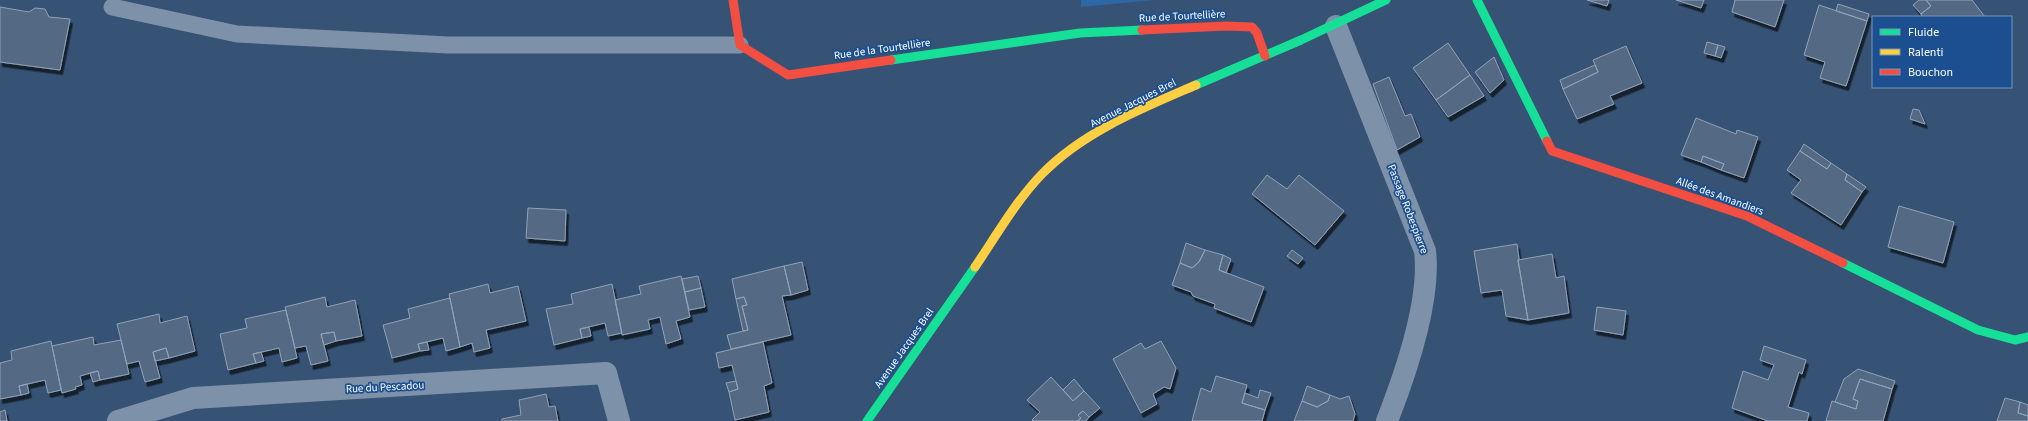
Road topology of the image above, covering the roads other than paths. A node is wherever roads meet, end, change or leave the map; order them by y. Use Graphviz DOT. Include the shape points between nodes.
graph roads {
  1 [pos="733,0"];
  2 [pos="1386,0"];
  3 [pos="1476,0"];
  4 [pos="112,7"];
  5 [pos="1336,26"];
  6 [pos="1080,33"];
  7 [pos="740,45"];
  8 [pos="1265,56"];
  9 [pos="2028,337"];
  10 [pos="118,421"];
  11 [pos="619,421"];
  12 [pos="867,421"];
  13 [pos="1387,421"];
  1 -- 7 [label="street"];
  2 -- 5 [label="street, Avenue Jacques Brel"];
  3 -- 9 [label="street, Allée des Amandiers" via="1552,151 1747,216 1978,330 2015,340"];
  4 -- 7 [label="lane" via="237,34 448,45"];
  5 -- 8 [label="street, Avenue Jacques Brel"];
  5 -- 13 [label="street, Passage Robespierre" via="1425,251 1427,268 1415,337"];
  6 -- 7 [label="street, Rue de la Tourtellière" via="788,75"];
  6 -- 8 [label="street, Rue de Tourtellière" via="1252,27 1257,33"];
  8 -- 12 [label="street, Avenue Jacques Brel" via="1111,124 1076,146 1046,170 1019,202"];
  10 -- 11 [label="street, Rue du Pescadou" via="194,398 606,374"];
}
